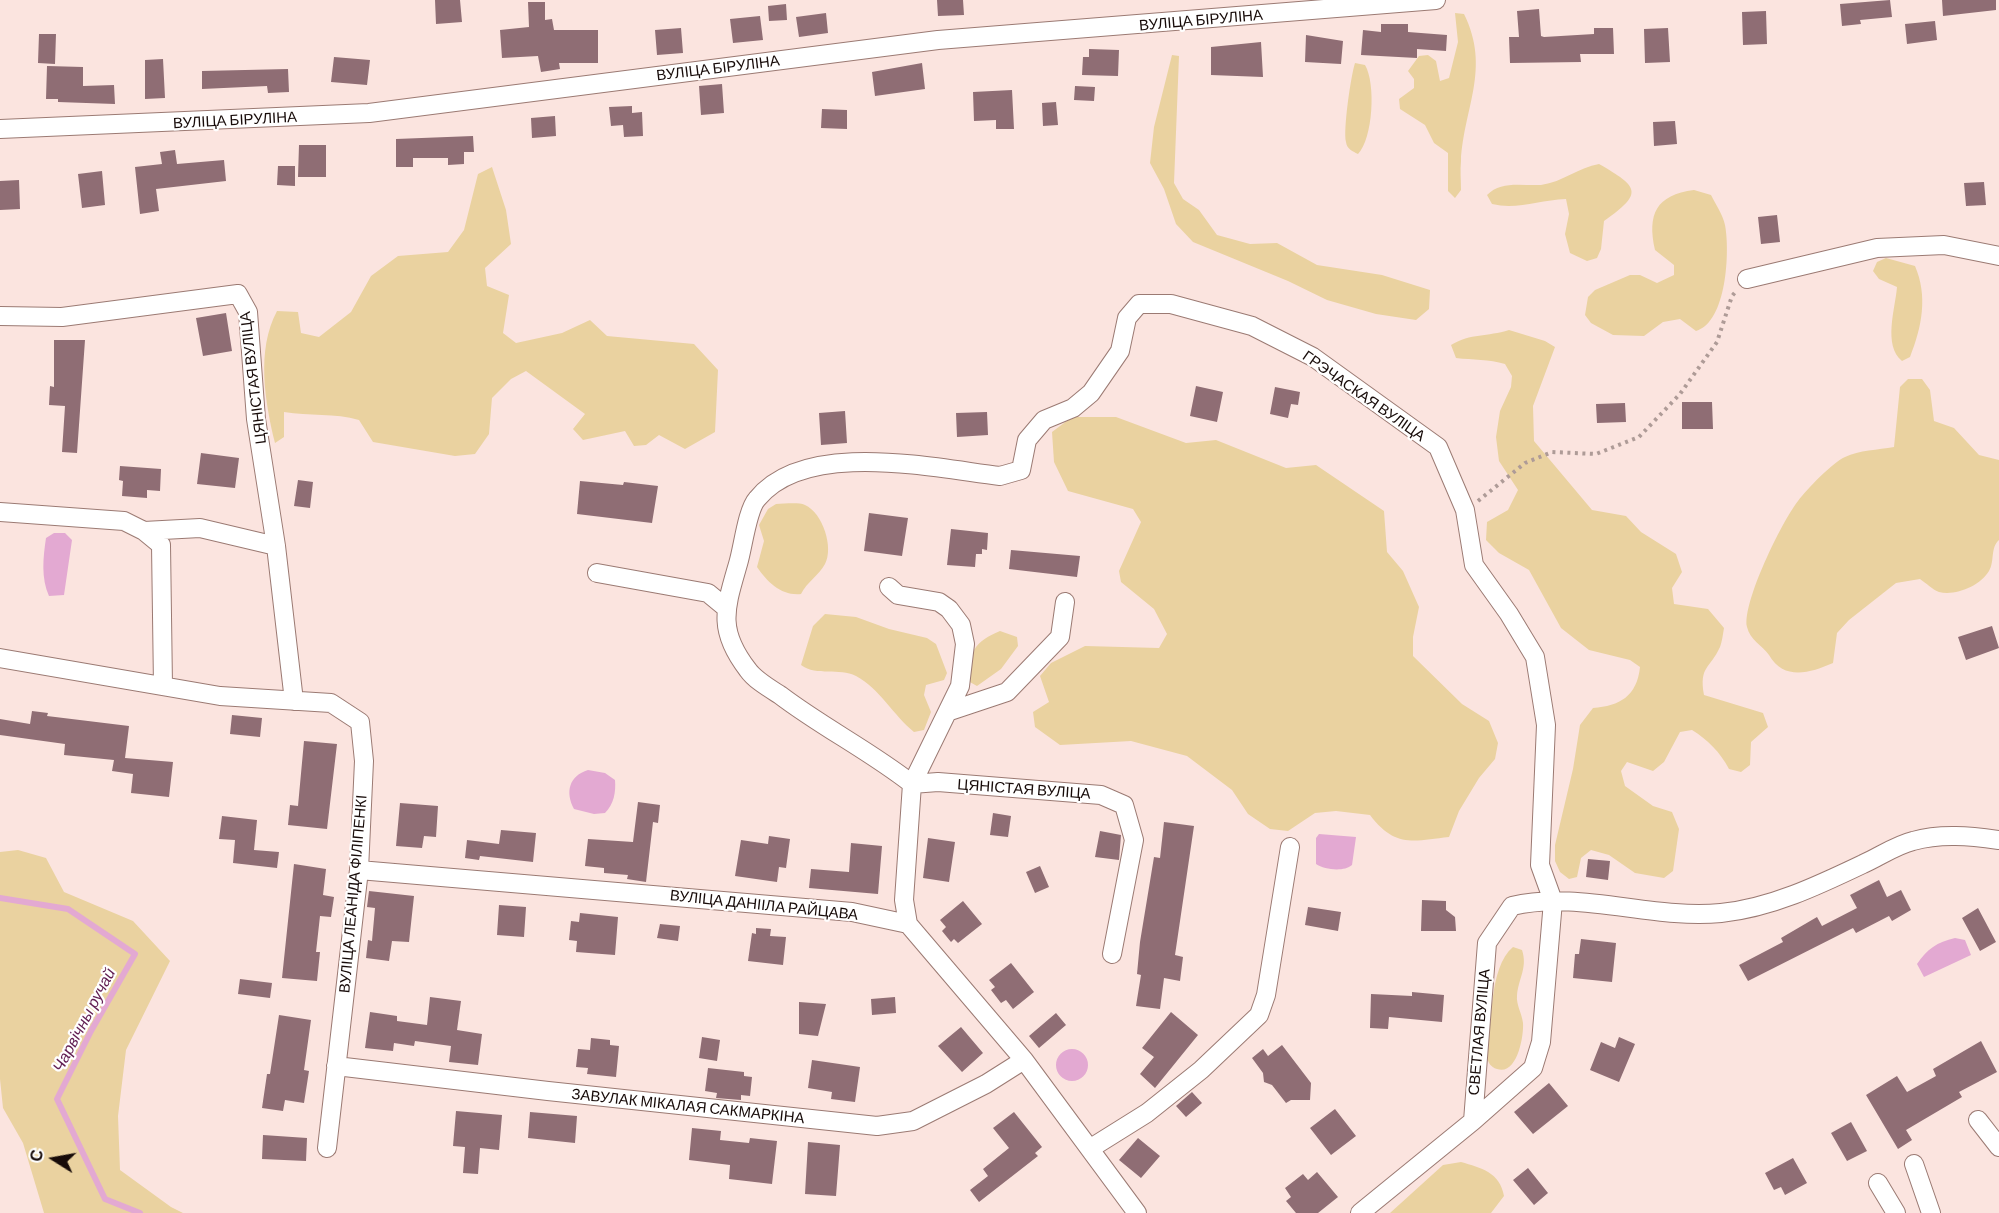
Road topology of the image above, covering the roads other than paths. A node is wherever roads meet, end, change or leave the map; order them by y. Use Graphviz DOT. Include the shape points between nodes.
graph roads {
  1 [pos="1436,0"];
  2 [pos="0,129"];
  3 [pos="1999,256"];
  4 [pos="1747,279"];
  5 [pos="0,316"];
  6 [pos="0,512"];
  7 [pos="144,531"];
  8 [pos="276,546"];
  9 [pos="597,573"];
  10 [pos="889,587"];
  11 [pos="1065,602"];
  12 [pos="725,607"];
  13 [pos="0,657"];
  14 [pos="163,686"];
  15 [pos="294,701"];
  16 [pos="950,711"];
  17 [pos="912,784"];
  18 [pos="1999,840"];
  19 [pos="1290,847"];
  20 [pos="358,870"];
  21 [pos="1553,901"];
  22 [pos="908,924"];
  23 [pos="1112,954"];
  24 [pos="1024,1060"];
  25 [pos="336,1066"];
  26 [pos="1978,1120"];
  27 [pos="1473,1121"];
  28 [pos="1999,1147"];
  29 [pos="327,1148"];
  30 [pos="1091,1148"];
  31 [pos="1914,1164"];
  32 [pos="1878,1183"];
  33 [pos="1137,1213"];
  34 [pos="1360,1213"];
  35 [pos="1896,1213"];
  36 [pos="1931,1213"];
  1 -- 2 [label="street, ВУЛІЦА БІРУЛІНА" via="938,40 369,113"];
  3 -- 4 [label="street" via="1944,245 1878,248"];
  5 -- 8 [label="street, ЦЯНІСТАЯ ВУЛІЦА" via="62,317 238,294 248,312 256,419"];
  6 -- 7 [label="street" via="124,522"];
  7 -- 8 [label="street" via="200,528"];
  7 -- 14 [label="street" via="160,545"];
  8 -- 15 [label="street, ЦЯНІСТАЯ ВУЛІЦА"];
  9 -- 12 [label="street" via="708,592"];
  10 -- 16 [label="street" via="898,595 939,602 961,625 965,666"];
  11 -- 16 [label="street" via="1060,636 1007,692"];
  12 -- 17 [label="street" via="725,627 734,651 750,673"];
  12 -- 21 [label="street, ГРЭЧАСКАЯ ВУЛІЦА" via="755,500 779,478 862,460 1000,476 1021,470 1027,440 1044,420 1073,408 1091,393 1120,351 1127,318 1139,304 1171,304 1252,326 1313,357 1438,447 1465,510 1474,565 1535,657 1546,725 1540,866"];
  13 -- 14 [label="street"];
  14 -- 15 [label="street" via="220,696"];
  15 -- 20 [label="street, ВУЛІЦА ЛЕАНІДА ФІЛІПЕНКІ" via="331,703 360,722 364,761"];
  16 -- 17 [label="street"];
  17 -- 22 [label="street" via="904,900"];
  17 -- 23 [label="street, ЦЯНІСТАЯ ВУЛІЦА" via="938,782 1101,795 1124,805 1134,840"];
  18 -- 21 [label="street" via="1961,835 1912,841 1764,905 1720,913"];
  19 -- 30 [label="street" via="1266,995 1259,1015 1201,1070 1147,1113"];
  20 -- 22 [label="street, ВУЛІЦА ДАНІІЛА РАЙЦАВА" via="852,912"];
  20 -- 25 [label="street, ВУЛІЦА ЛЕАНІДА ФІЛІПЕНКІ"];
  21 -- 27 [label="street, СВЕТЛАЯ ВУЛІЦА" via="1541,1042 1533,1068"];
  21 -- 27 [label="street, СВЕТЛАЯ ВУЛІЦА" via="1512,906 1487,943"];
  22 -- 24 [label="street"];
  24 -- 25 [label="street, ЗАВУЛАК МІКАЛАЯ САКМАРКІНА" via="913,1121 877,1126"];
  24 -- 30 [label="street"];
  25 -- 29 [label="street, ВУЛІЦА ЛЕАНІДА ФІЛІПЕНКІ"];
  26 -- 28 [label="street"];
  27 -- 34 [label="street, СВЕТЛАЯ ВУЛІЦА"];
  30 -- 33 [label="street"];
  31 -- 36 [label="street"];
  32 -- 35 [label="street"];
}
